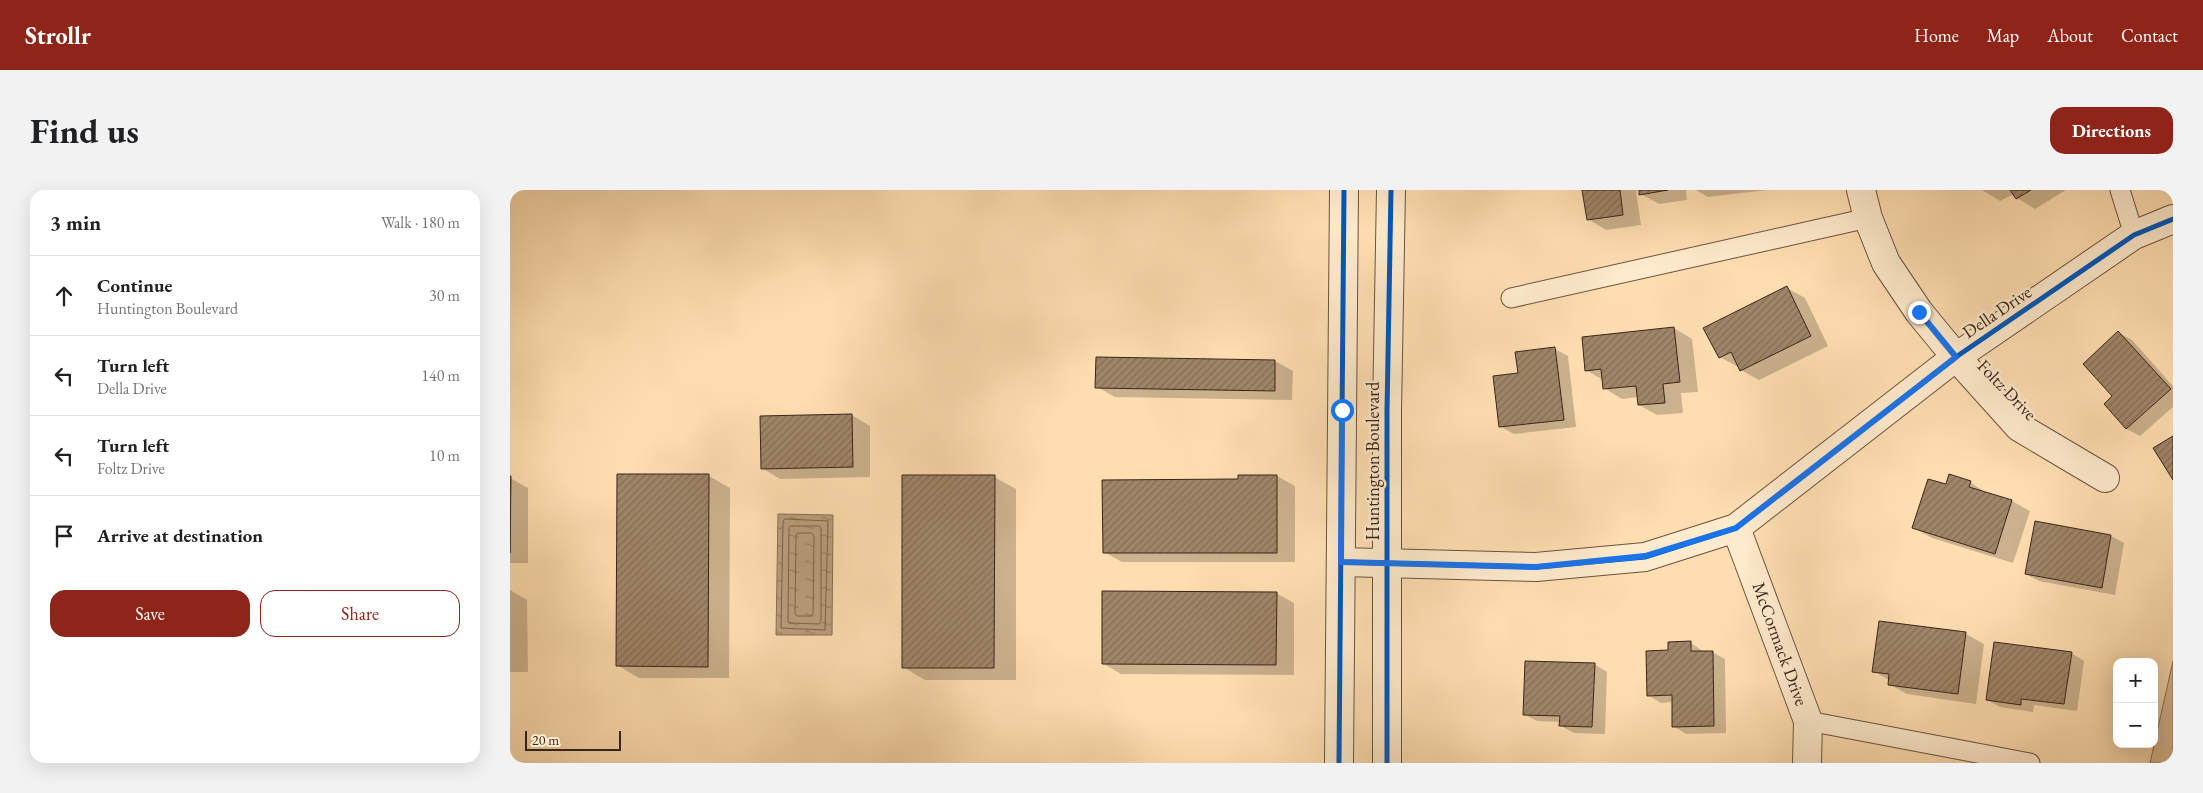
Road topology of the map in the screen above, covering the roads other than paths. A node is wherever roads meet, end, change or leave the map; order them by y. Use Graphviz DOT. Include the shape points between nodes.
graph roads {
  1 [pos="1344,190"];
  2 [pos="1391,190"];
  3 [pos="1861,190"];
  4 [pos="2120,190"];
  5 [pos="1868,218"];
  6 [pos="2173,219"];
  7 [pos="2134,235"];
  8 [pos="1511,298"];
  9 [pos="1956,357"];
  10 [pos="2105,478"];
  11 [pos="1736,528"];
  12 [pos="1341,562"];
  13 [pos="1386,563"];
  14 [pos="1808,721"];
  15 [pos="1339,763"];
  16 [pos="1387,763"];
  17 [pos="1807,763"];
  18 [pos="2030,763"];
  1 -- 12 [label="street, Huntington Boulevard"];
  2 -- 13 [label="street, Huntington Boulevard"];
  3 -- 5 [label="street, Foltz Drive"];
  4 -- 7 [label="lane"];
  5 -- 8 [label="lane"];
  5 -- 9 [label="street, Foltz Drive" via="1886,263 1919,312"];
  6 -- 7 [label="street, Della Drive"];
  7 -- 9 [label="street, Della Drive"];
  9 -- 10 [label="street, Foltz Drive" via="2019,427"];
  9 -- 11 [label="street, Della Drive"];
  11 -- 13 [label="street, Della Drive" via="1645,556 1536,567"];
  11 -- 14 [label="street, McCormack Drive"];
  12 -- 13 [label="street, Della Drive"];
  12 -- 15 [label="street, Huntington Boulevard"];
  13 -- 16 [label="street, Huntington Boulevard"];
  14 -- 17 [label="street, McCormack Drive"];
  14 -- 18 [label="lane"];
}
